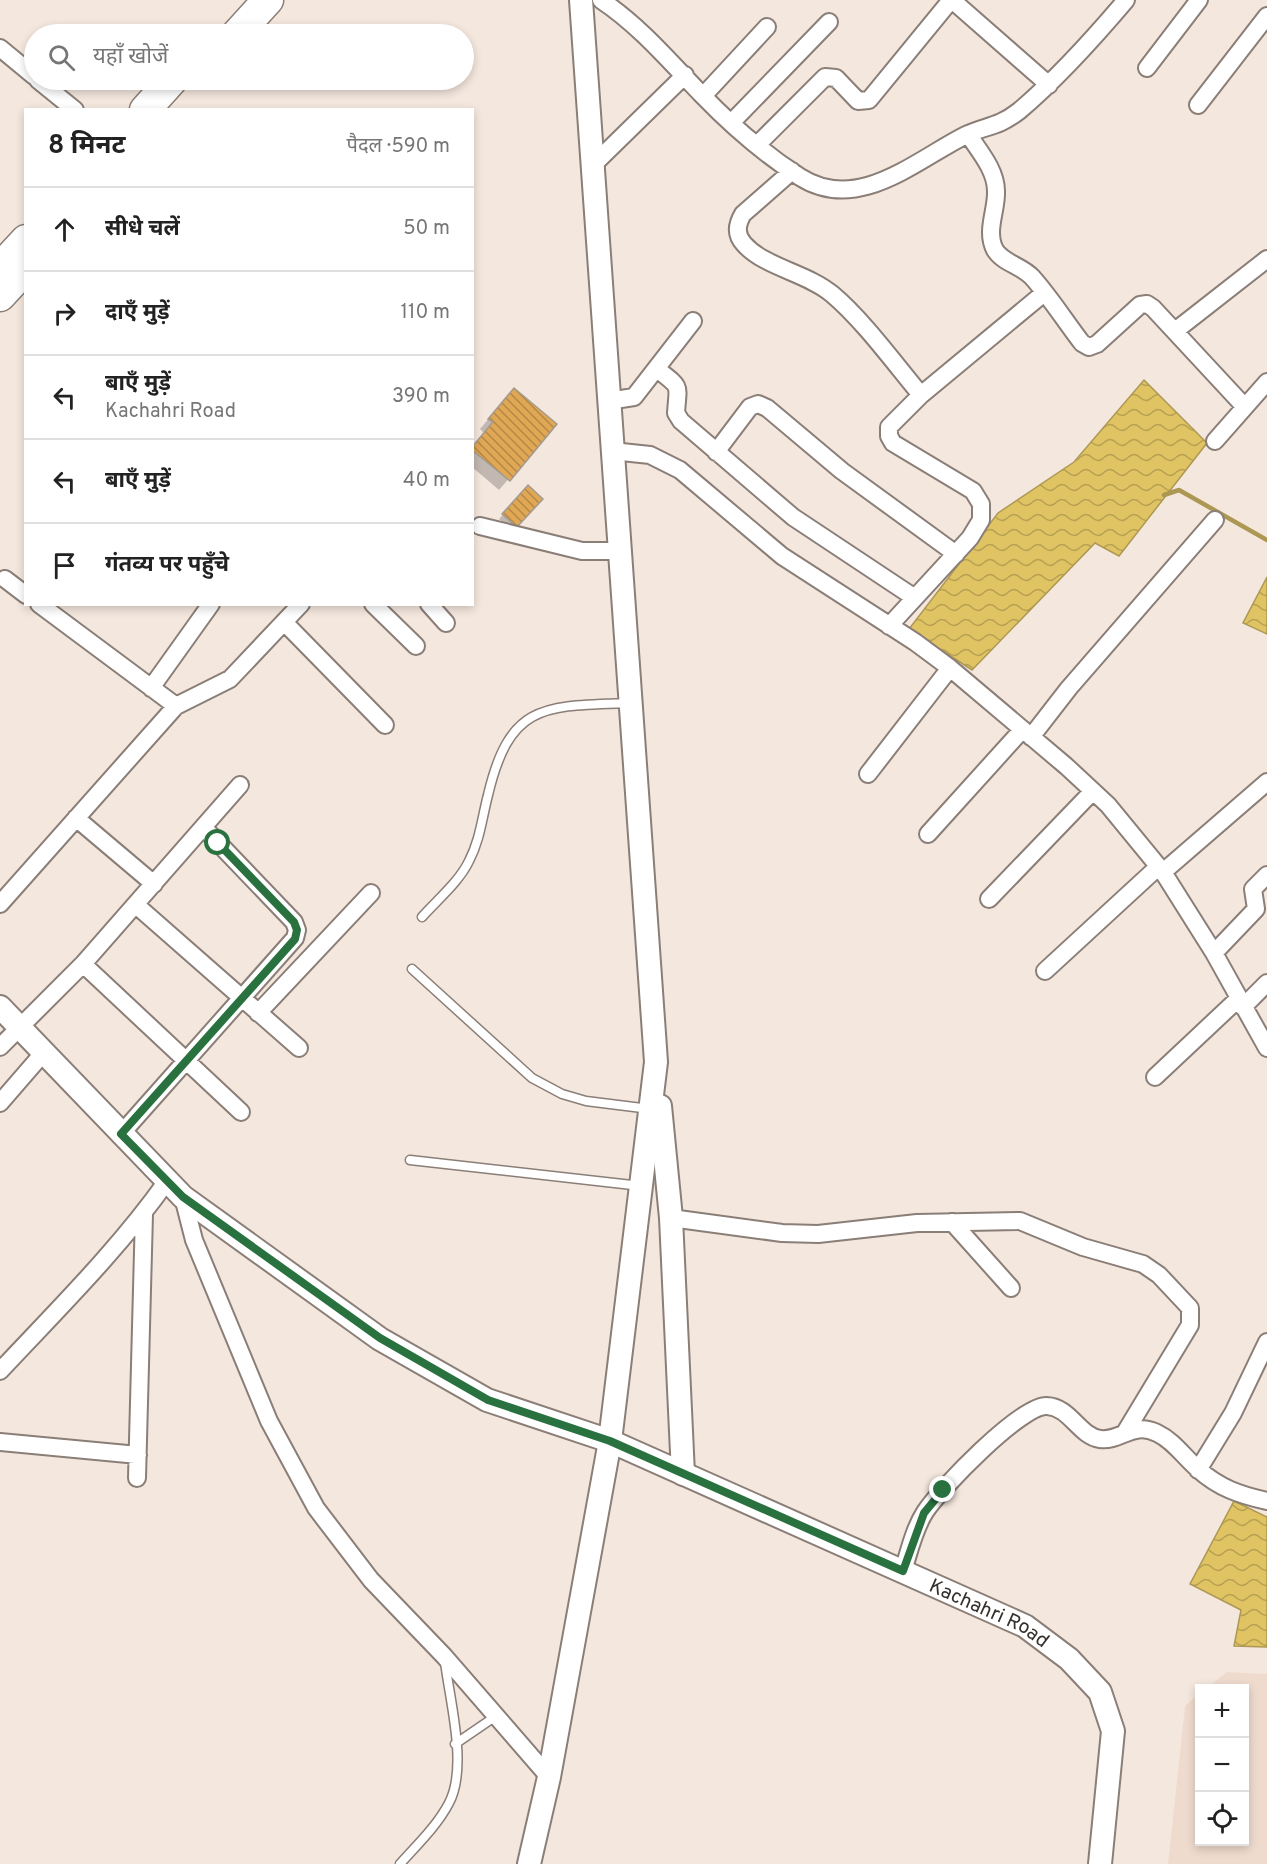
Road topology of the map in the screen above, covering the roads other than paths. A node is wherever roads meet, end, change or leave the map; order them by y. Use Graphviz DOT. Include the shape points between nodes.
graph roads {
  1 [pos="244,0"];
  2 [pos="268,0"];
  3 [pos="581,0"];
  4 [pos="601,0"];
  5 [pos="952,0"];
  6 [pos="1126,0"];
  7 [pos="1199,0"];
  8 [pos="1267,16"];
  9 [pos="829,22"];
  10 [pos="222,24"];
  11 [pos="246,24"];
  12 [pos="767,27"];
  13 [pos="0,48"];
  14 [pos="24,68"];
  15 [pos="1147,68"];
  16 [pos="685,75"];
  17 [pos="1049,85"];
  18 [pos="50,90"];
  19 [pos="163,90"];
  20 [pos="187,90"];
  21 [pos="703,96"];
  22 [pos="1198,105"];
  23 [pos="73,108"];
  24 [pos="147,108"];
  25 [pos="171,108"];
  26 [pos="731,123"];
  27 [pos="968,134"];
  28 [pos="758,144"];
  29 [pos="592,166"];
  30 [pos="792,171"];
  31 [pos="24,242"];
  32 [pos="1267,259"];
  33 [pos="0,268"];
  34 [pos="24,270"];
  35 [pos="1044,293"];
  36 [pos="0,296"];
  37 [pos="693,321"];
  38 [pos="1175,331"];
  39 [pos="657,369"];
  40 [pos="1267,382"];
  41 [pos="921,395"];
  42 [pos="608,401"];
  43 [pos="1244,406"];
  44 [pos="1215,441"];
  45 [pos="612,451"];
  46 [pos="716,452"];
  47 [pos="1215,520"];
  48 [pos="480,526"];
  49 [pos="619,551"];
  50 [pos="956,554"];
  51 [pos="4,579"];
  52 [pos="24,594"];
  53 [pos="915,598"];
  54 [pos="42,606"];
  55 [pos="210,606"];
  56 [pos="299,606"];
  57 [pos="375,606"];
  58 [pos="431,606"];
  59 [pos="285,623"];
  60 [pos="446,623"];
  61 [pos="889,626"];
  62 [pos="416,646"];
  63 [pos="950,668"];
  64 [pos="151,688"];
  65 [pos="630,703"];
  66 [pos="176,706"];
  67 [pos="385,725"];
  68 [pos="1027,734"];
  69 [pos="868,774"];
  70 [pos="1267,782"];
  71 [pos="240,785"];
  72 [pos="1093,792"];
  73 [pos="76,818"];
  74 [pos="203,827"];
  75 [pos="928,834"];
  76 [pos="1160,870"];
  77 [pos="1267,875"];
  78 [pos="154,884"];
  79 [pos="371,893"];
  80 [pos="989,899"];
  81 [pos="0,904"];
  82 [pos="136,905"];
  83 [pos="422,917"];
  84 [pos="1214,953"];
  85 [pos="83,964"];
  86 [pos="412,969"];
  87 [pos="1045,971"];
  88 [pos="1267,983"];
  89 [pos="241,998"];
  90 [pos="1240,1003"];
  91 [pos="0,1007"];
  92 [pos="258,1013"];
  93 [pos="20,1026"];
  94 [pos="0,1047"];
  95 [pos="299,1048"];
  96 [pos="1267,1048"];
  97 [pos="45,1051"];
  98 [pos="189,1061"];
  99 [pos="656,1062"];
  100 [pos="1155,1077"];
  101 [pos="0,1103"];
  102 [pos="651,1109"];
  103 [pos="241,1112"];
  104 [pos="121,1134"];
  105 [pos="410,1160"];
  106 [pos="641,1186"];
  107 [pos="175,1189"];
  108 [pos="144,1214"];
  109 [pos="671,1218"];
  110 [pos="952,1222"];
  111 [pos="1011,1288"];
  112 [pos="1267,1342"];
  113 [pos="0,1371"];
  114 [pos="1126,1431"];
  115 [pos="610,1441"];
  116 [pos="0,1442"];
  117 [pos="138,1455"];
  118 [pos="1198,1470"];
  119 [pos="683,1474"];
  120 [pos="137,1478"];
  121 [pos="1267,1501"];
  122 [pos="903,1571"];
  123 [pos="444,1656"];
  124 [pos="496,1716"];
  125 [pos="455,1744"];
  126 [pos="549,1777"];
  127 [pos="400,1864"];
  128 [pos="529,1864"];
  129 [pos="1100,1864"];
  1 -- 10 [label="highway"];
  2 -- 11 [label="highway"];
  3 -- 29 [label="street"];
  4 -- 16 [label="street" via="643,33"];
  5 -- 17 [label="street"];
  5 -- 28 [label="street" via="869,100 858,101 836,78 825,77"];
  6 -- 17 [label="street"];
  7 -- 15 [label="street"];
  8 -- 22 [label="street"];
  9 -- 26 [label="street"];
  12 -- 21 [label="street"];
  13 -- 14 [label="street"];
  16 -- 21 [label="street"];
  16 -- 29 [label="street"];
  17 -- 27 [label="street" via="999,125"];
  18 -- 23 [label="street"];
  19 -- 24 [label="highway"];
  20 -- 25 [label="highway"];
  21 -- 26 [label="street"];
  26 -- 28 [label="street"];
  27 -- 30 [label="street" via="876,184 850,190 821,187"];
  27 -- 35 [label="street" via="992,171 996,189 992,217 995,250 1031,276"];
  28 -- 30 [label="street"];
  29 -- 42 [label="street"];
  30 -- 41 [label="street" via="743,214 738,232 744,244 766,260 833,294"];
  31 -- 33 [label="highway"];
  32 -- 38 [label="street"];
  34 -- 36 [label="highway"];
  35 -- 38 [label="street" via="1089,347 1140,305 1147,304"];
  35 -- 41 [label="street"];
  37 -- 39 [label="street"];
  38 -- 43 [label="street"];
  39 -- 42 [label="street" via="634,397"];
  39 -- 46 [label="street" via="678,385 676,413 681,421"];
  40 -- 43 [label="street"];
  41 -- 50 [label="street" via="893,420 889,436 893,444 973,491 981,504 981,520"];
  42 -- 45 [label="street"];
  43 -- 44 [label="street"];
  45 -- 49 [label="street"];
  45 -- 61 [label="street" via="650,455 680,470 782,556"];
  46 -- 50 [label="street" via="750,407 758,404"];
  46 -- 53 [label="street" via="793,517"];
  47 -- 68 [label="street"];
  48 -- 49 [label="street" via="582,551"];
  49 -- 65 [label="street"];
  50 -- 53 [label="street"];
  51 -- 52 [label="street"];
  53 -- 61 [label="street"];
  54 -- 64 [label="street"];
  55 -- 64 [label="street"];
  56 -- 59 [label="street"];
  57 -- 62 [label="street"];
  58 -- 60 [label="street"];
  59 -- 66 [label="street" via="230,679"];
  59 -- 67 [label="street"];
  61 -- 63 [label="street"];
  63 -- 68 [label="street"];
  63 -- 69 [label="street"];
  64 -- 66 [label="street"];
  65 -- 83 [label="lane" via="566,705 538,712 510,735 495,764 481,833 468,864"];
  65 -- 99 [label="street"];
  66 -- 73 [label="street"];
  68 -- 72 [label="street"];
  68 -- 75 [label="street"];
  70 -- 76 [label="street"];
  71 -- 74 [label="street"];
  72 -- 76 [label="street"];
  72 -- 80 [label="street"];
  73 -- 78 [label="street"];
  73 -- 81 [label="street"];
  74 -- 78 [label="street"];
  74 -- 89 [label="street" via="294,922 297,930 295,939"];
  76 -- 84 [label="street"];
  76 -- 87 [label="street"];
  77 -- 84 [label="street" via="1253,889 1256,909"];
  78 -- 82 [label="street"];
  79 -- 92 [label="street"];
  82 -- 85 [label="street"];
  82 -- 89 [label="street"];
  84 -- 90 [label="street"];
  85 -- 93 [label="street"];
  85 -- 98 [label="street"];
  86 -- 102 [label="lane" via="532,1078 586,1101"];
  88 -- 90 [label="street"];
  89 -- 92 [label="street"];
  89 -- 98 [label="street"];
  90 -- 96 [label="street"];
  90 -- 100 [label="street"];
  91 -- 93 [label="street, Kachahri Road"];
  92 -- 95 [label="street"];
  93 -- 94 [label="street"];
  93 -- 97 [label="street, Kachahri Road"];
  97 -- 101 [label="street"];
  97 -- 104 [label="street, Kachahri Road"];
  98 -- 103 [label="street"];
  98 -- 104 [label="street"];
  99 -- 102 [label="street"];
  99 -- 109 [label="street"];
  102 -- 106 [label="street"];
  104 -- 107 [label="street, Kachahri Road"];
  105 -- 106 [label="lane"];
  106 -- 115 [label="street"];
  107 -- 108 [label="street"];
  107 -- 115 [label="street, Kachahri Road" via="409,1355 488,1400"];
  107 -- 123 [label="street" via="269,1421 316,1508 371,1580"];
  108 -- 113 [label="street"];
  108 -- 117 [label="street"];
  109 -- 110 [label="street" via="818,1234"];
  109 -- 119 [label="street"];
  110 -- 111 [label="street"];
  110 -- 114 [label="street" via="1020,1221 1083,1247 1133,1260 1159,1275 1190,1308 1190,1326"];
  112 -- 118 [label="street" via="1233,1413"];
  114 -- 118 [label="street" via="1153,1431 1166,1438"];
  114 -- 122 [label="street" via="1098,1439 1062,1411 1050,1406 1032,1410 978,1456 924,1513"];
  115 -- 119 [label="street, Kachahri Road"];
  115 -- 126 [label="street"];
  116 -- 117 [label="street"];
  117 -- 120 [label="street"];
  118 -- 121 [label="street" via="1240,1496"];
  119 -- 122 [label="street, Kachahri Road"];
  122 -- 129 [label="street, Kachahri Road" via="1025,1626 1070,1659 1100,1692 1113,1731"];
  123 -- 124 [label="street"];
  123 -- 125 [label="lane"];
  124 -- 125 [label="lane"];
  124 -- 126 [label="street"];
  125 -- 127 [label="lane" via="456,1782 449,1803"];
  126 -- 128 [label="street"];
}
